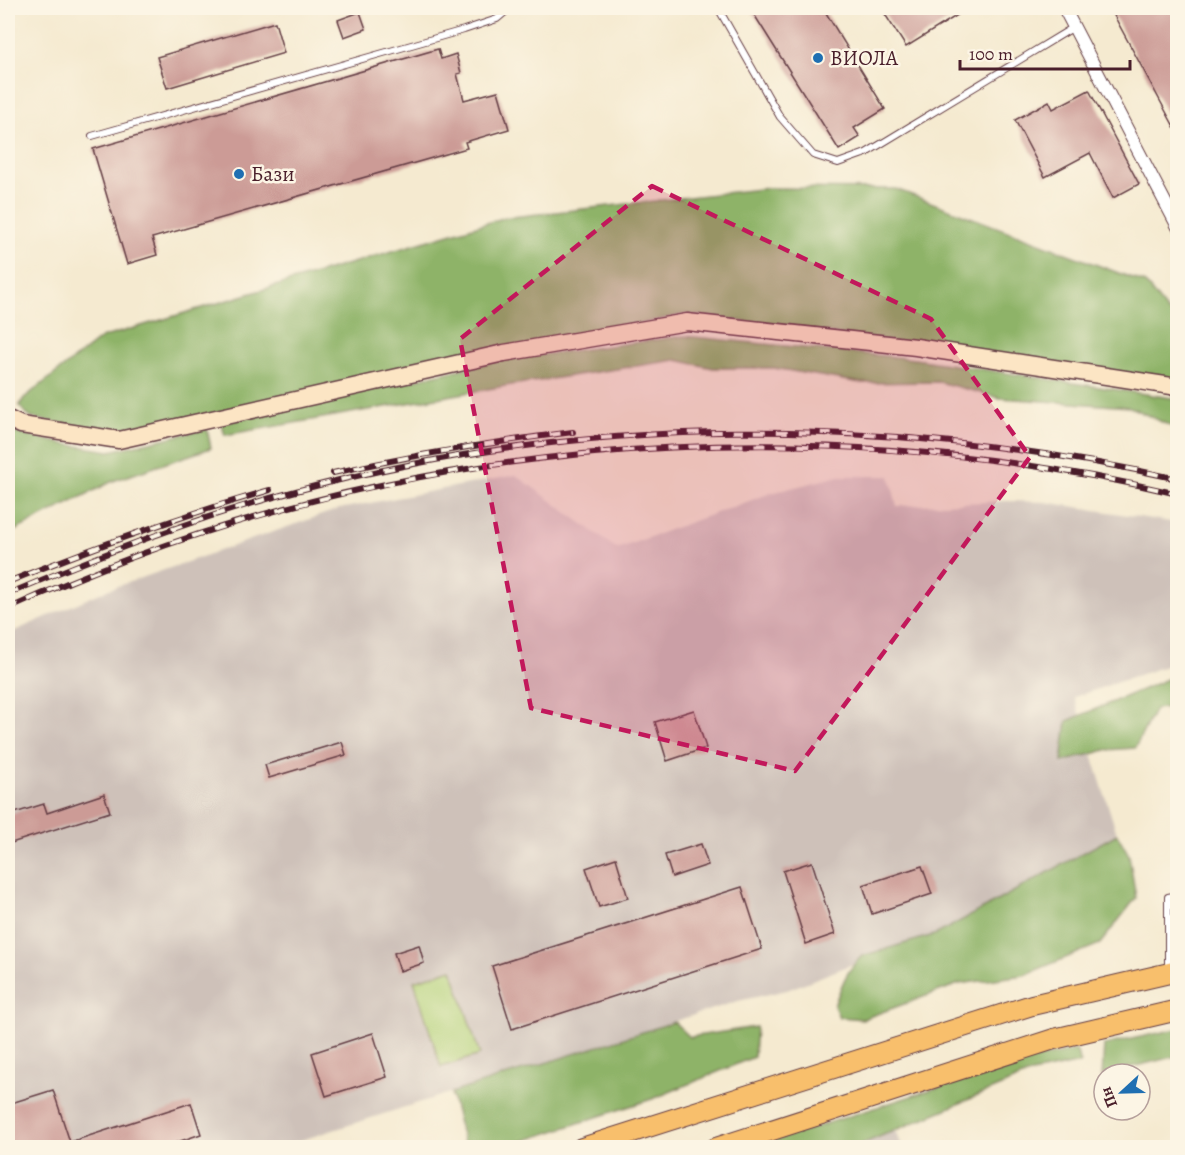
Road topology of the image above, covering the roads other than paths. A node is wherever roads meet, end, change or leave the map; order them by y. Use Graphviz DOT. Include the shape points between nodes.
graph roads {
  1 [pos="510,8"];
  2 [pos="718,8"];
  3 [pos="1064,8"];
  4 [pos="1074,27"];
  5 [pos="92,136"];
  6 [pos="1178,227"];
  7 [pos="1178,387"];
  8 [pos="8,418"];
  9 [pos="1178,895"];
  10 [pos="1173,972"];
  11 [pos="1178,1010"];
  12 [pos="582,1148"];
  13 [pos="716,1148"];
  1 -- 5 [label="lane" via="497,19 464,30"];
  2 -- 4 [label="lane" via="780,117 813,155 838,163 866,153"];
  3 -- 4 [label="street"];
  4 -- 6 [label="street"];
  7 -- 8 [label="street" via="916,347 687,322 504,353 119,440 21,425"];
  9 -- 10 [label="lane" via="1168,897"];
  10 -- 12 [label="main road" via="1032,1005"];
  11 -- 13 [label="main road" via="1054,1039"];
}
